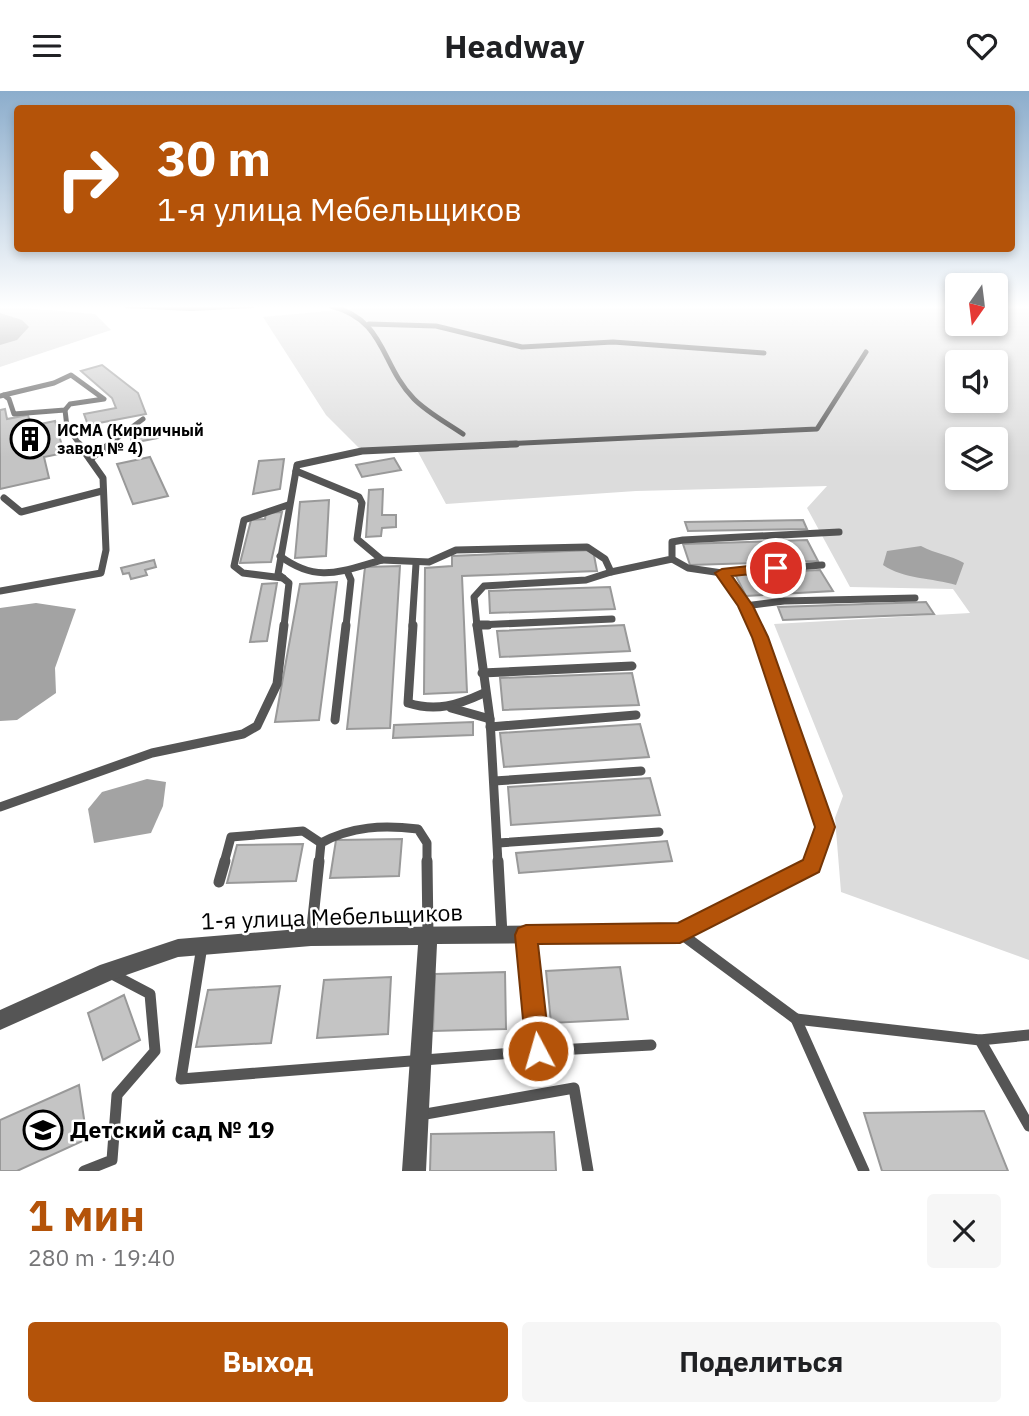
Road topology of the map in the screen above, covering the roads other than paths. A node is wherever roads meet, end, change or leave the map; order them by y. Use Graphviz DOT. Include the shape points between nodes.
graph roads {
  1 [pos="389,356"];
  2 [pos="863,356"];
  3 [pos="2,396"];
  4 [pos="65,410"];
  5 [pos="144,419"];
  6 [pos="463,434"];
  7 [pos="90,459"];
  8 [pos="296,471"];
  9 [pos="102,491"];
  10 [pos="4,498"];
  11 [pos="288,505"];
  12 [pos="839,532"];
  13 [pos="281,556"];
  14 [pos="672,559"];
  15 [pos="382,560"];
  16 [pos="416,563"];
  17 [pos="822,565"];
  18 [pos="611,572"];
  19 [pos="348,573"];
  20 [pos="722,573"];
  21 [pos="283,578"];
  22 [pos="0,591"];
  23 [pos="915,597"];
  24 [pos="745,606"];
  25 [pos="612,619"];
  26 [pos="477,625"];
  27 [pos="632,666"];
  28 [pos="482,673"];
  29 [pos="484,692"];
  30 [pos="451,708"];
  31 [pos="636,715"];
  32 [pos="335,720"];
  33 [pos="490,723"];
  34 [pos="640,771"];
  35 [pos="494,781"];
  36 [pos="0,807"];
  37 [pos="659,832"];
  38 [pos="321,843"];
  39 [pos="498,843"];
  40 [pos="219,882"];
  41 [pos="680,933"];
  42 [pos="502,935"];
  43 [pos="526,935"];
  44 [pos="311,937"];
  45 [pos="428,937"];
  46 [pos="202,946"];
  47 [pos="107,972"];
  48 [pos="796,1019"];
  49 [pos="0,1020"];
  50 [pos="1029,1035"];
  51 [pos="980,1039"];
  52 [pos="651,1045"];
  53 [pos="538,1051"];
  54 [pos="419,1058"];
  55 [pos="417,1115"];
  56 [pos="1029,1126"];
  57 [pos="84,1171"];
  58 [pos="414,1171"];
  59 [pos="588,1171"];
  60 [pos="864,1171"];
  1 -- 6 [label="lane" via="414,398"];
  2 -- 8 [label="lane" via="817,429 362,451 297,465"];
  3 -- 4 [label="lane" via="9,399 13,414"];
  3 -- 4 [label="lane" via="71,375 104,398 70,404"];
  4 -- 7 [label="lane" via="67,427"];
  5 -- 7 [label="lane"];
  7 -- 9 [label="lane" via="103,478"];
  8 -- 11 [label="lane"];
  8 -- 15 [label="lane" via="359,497 357,539"];
  9 -- 10 [label="lane" via="21,512"];
  9 -- 22 [label="lane" via="107,556 101,573"];
  11 -- 13 [label="lane"];
  11 -- 21 [label="lane" via="244,520 234,566 243,573"];
  12 -- 14 [label="lane" via="683,540 672,542"];
  13 -- 19 [label="lane" via="301,572"];
  13 -- 21 [label="lane" via="278,574"];
  14 -- 18 [label="lane"];
  14 -- 20 [label="lane" via="688,568"];
  15 -- 16 [label="lane"];
  15 -- 19 [label="lane"];
  16 -- 18 [label="lane" via="456,550 587,547 605,559"];
  16 -- 30 [label="lane" via="408,703 427,710"];
  17 -- 20 [label="lane"];
  18 -- 26 [label="lane" via="586,580 484,586 474,597"];
  19 -- 32 [label="lane" via="351,580"];
  20 -- 24 [label="lane"];
  21 -- 36 [label="lane" via="289,583 277,684 257,726 243,734 152,753"];
  23 -- 24 [label="lane"];
  24 -- 41 [label="lane" via="760,637 825,827 811,866"];
  25 -- 26 [label="lane"];
  26 -- 28 [label="lane"];
  27 -- 28 [label="lane"];
  28 -- 29 [label="lane"];
  29 -- 30 [label="lane"];
  29 -- 33 [label="lane"];
  30 -- 33 [label="lane"];
  31 -- 33 [label="lane"];
  33 -- 35 [label="lane"];
  34 -- 35 [label="lane"];
  35 -- 39 [label="lane"];
  37 -- 39 [label="lane"];
  38 -- 40 [label="lane" via="303,831 231,837"];
  38 -- 44 [label="lane"];
  38 -- 45 [label="lane" via="340,831 390,825 418,829 427,843"];
  39 -- 42 [label="lane"];
  41 -- 43 [label="street, 1-я улица Мебельщиков"];
  41 -- 48 [label="lane"];
  42 -- 43 [label="street, 1-я улица Мебельщиков"];
  42 -- 45 [label="street, 1-я улица Мебельщиков"];
  43 -- 53 [label="lane"];
  44 -- 45 [label="street, 1-я улица Мебельщиков"];
  44 -- 46 [label="street, 1-я улица Мебельщиков"];
  45 -- 54 [label="street"];
  46 -- 47 [label="street, 1-я улица Мебельщиков" via="178,948"];
  46 -- 54 [label="lane" via="181,1079"];
  47 -- 49 [label="street, 1-я улица Мебельщиков"];
  47 -- 57 [label="lane" via="150,994 155,1051 117,1094 112,1160"];
  48 -- 51 [label="lane"];
  48 -- 60 [label="lane"];
  50 -- 51 [label="lane"];
  51 -- 56 [label="lane"];
  52 -- 53 [label="lane"];
  53 -- 54 [label="lane"];
  54 -- 55 [label="street"];
  55 -- 58 [label="street"];
  55 -- 59 [label="lane" via="574,1088"];
}
